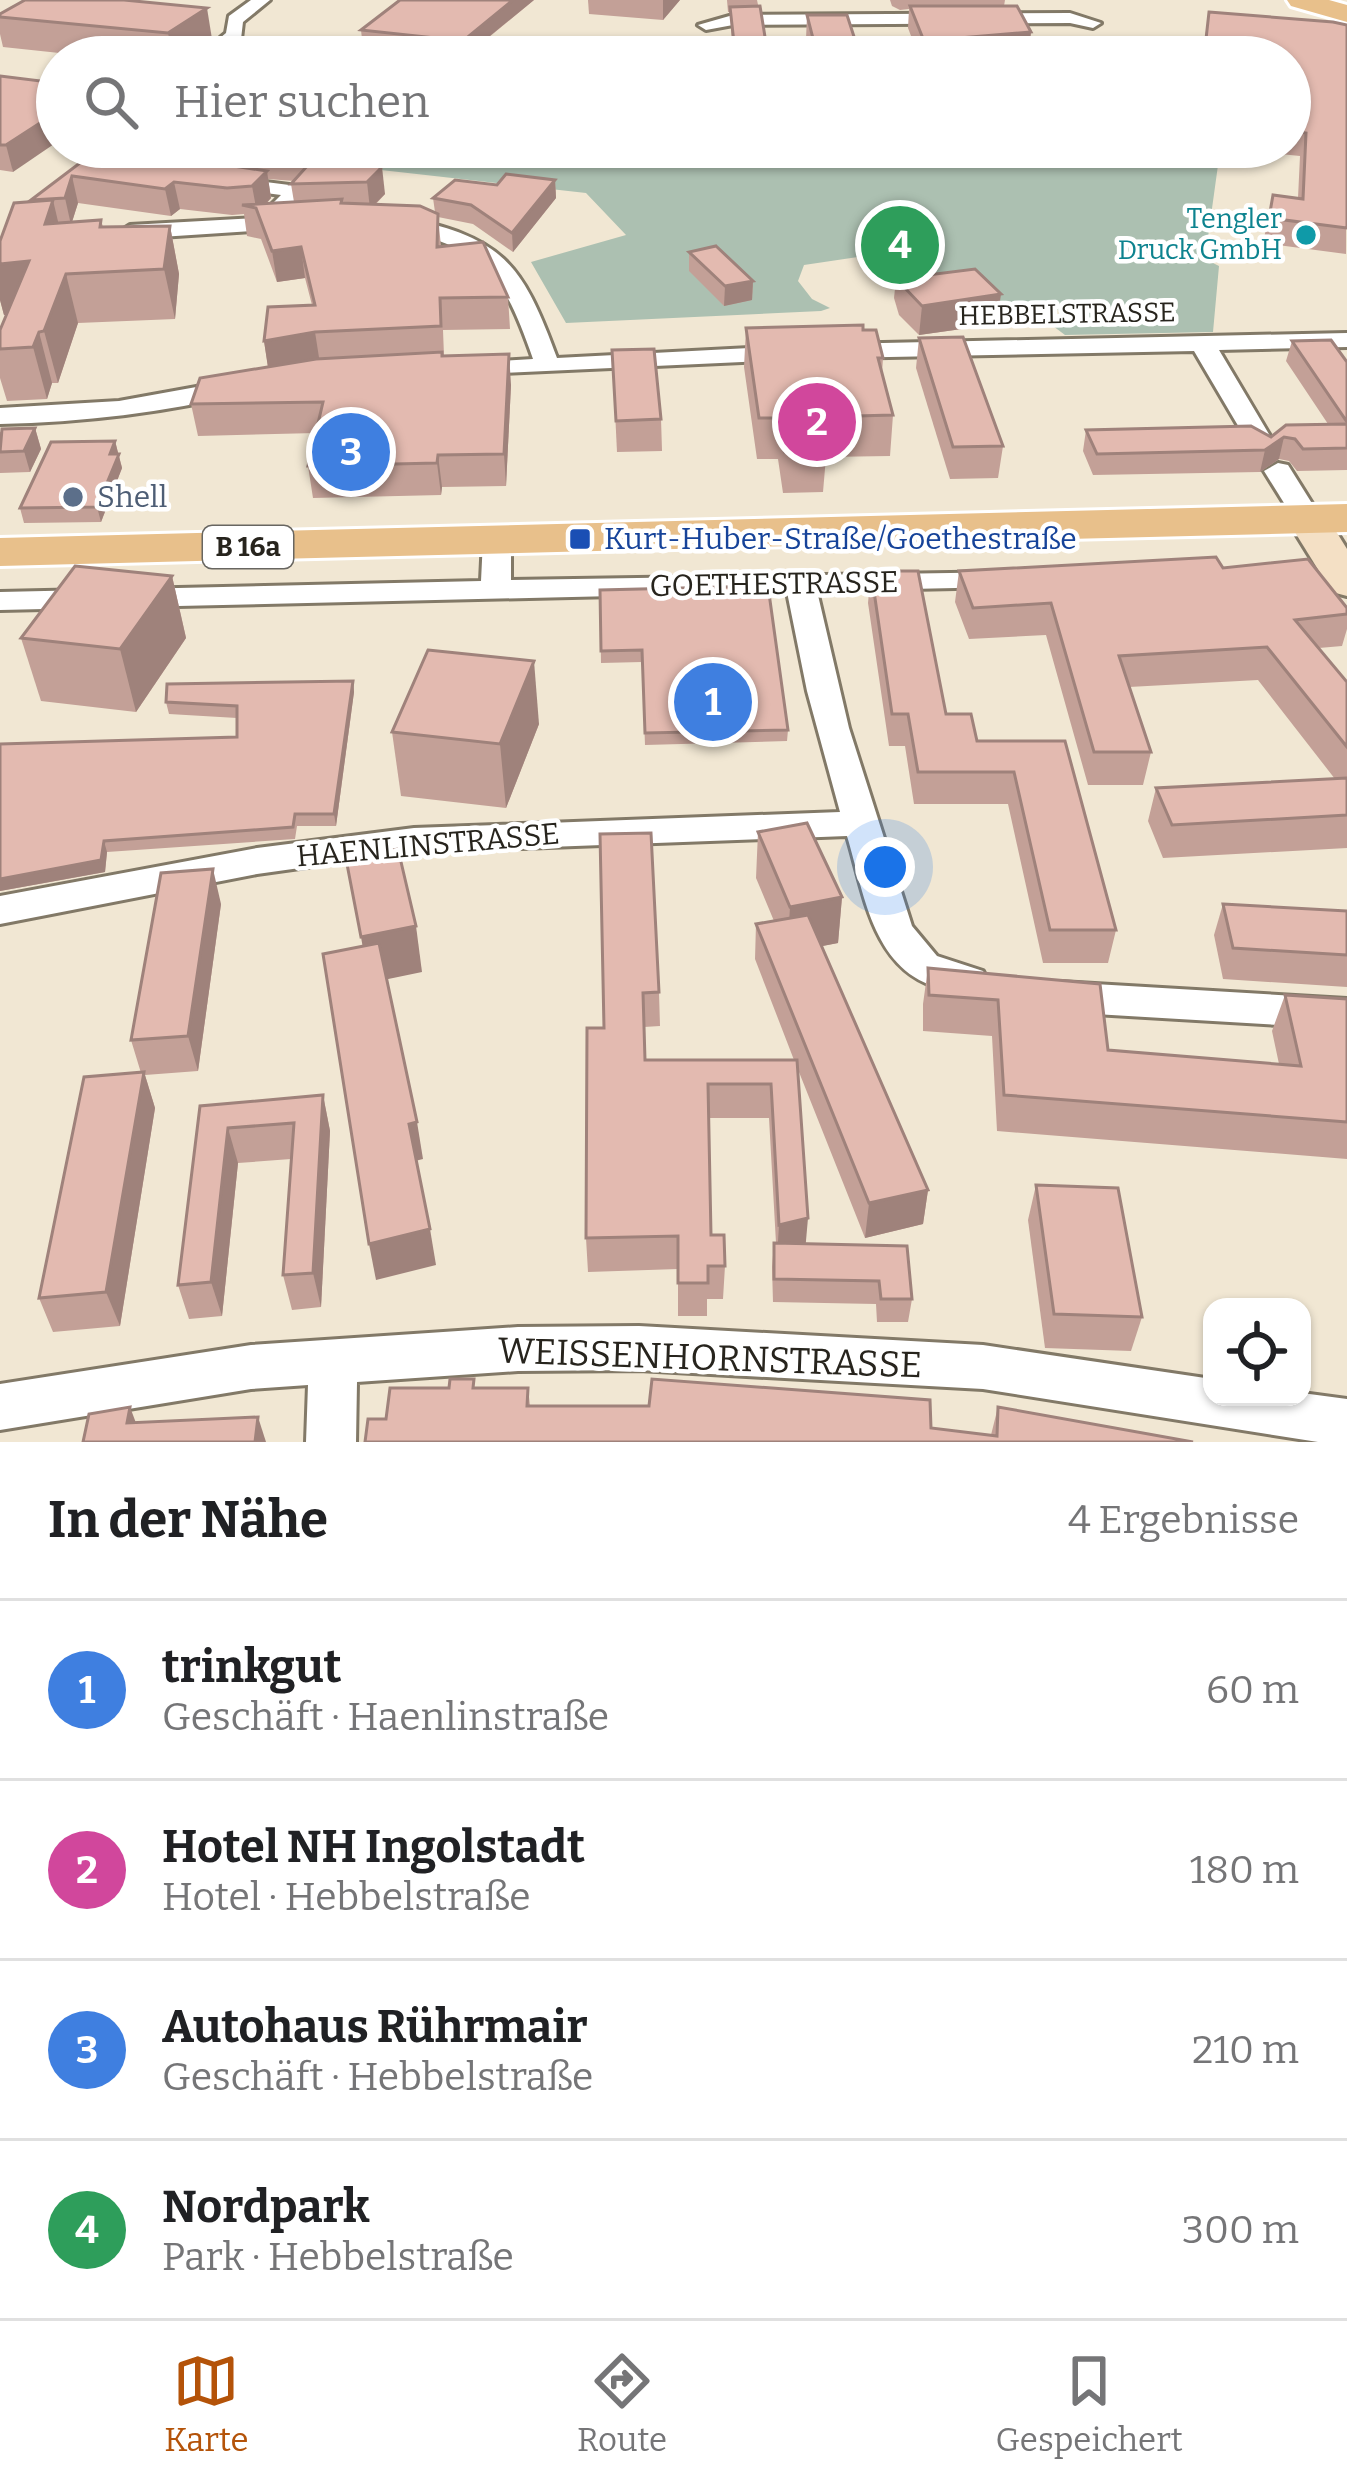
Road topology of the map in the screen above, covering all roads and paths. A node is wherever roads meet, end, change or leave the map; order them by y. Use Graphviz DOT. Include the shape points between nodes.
graph roads {
  1 [pos="262,0"];
  2 [pos="827,0"];
  3 [pos="1300,0"];
  4 [pos="1334,0"];
  5 [pos="1347,4"];
  6 [pos="1347,14"];
  7 [pos="823,20"];
  8 [pos="1093,23"];
  9 [pos="706,25"];
  10 [pos="234,36"];
  11 [pos="235,184"];
  12 [pos="367,219"];
  13 [pos="305,222"];
  14 [pos="264,224"];
  15 [pos="110,233"];
  16 [pos="1347,340"];
  17 [pos="1201,341"];
  18 [pos="548,366"];
  19 [pos="450,371"];
  20 [pos="253,384"];
  21 [pos="0,416"];
  22 [pos="497,540"];
  23 [pos="1332,548"];
  24 [pos="0,552"];
  25 [pos="1033,578"];
  26 [pos="801,583"];
  27 [pos="496,590"];
  28 [pos="0,602"];
  29 [pos="861,823"];
  30 [pos="0,910"];
  31 [pos="1347,1014"];
  32 [pos="333,1360"];
  33 [pos="0,1407"];
  34 [pos="1347,1424"];
  35 [pos="331,1442"];
  1 -- 10 [label="street" via="235,20"];
  2 -- 7 [label="street"];
  3 -- 6 [label="main road"];
  4 -- 5 [label="main road"];
  7 -- 8 [label="street"];
  7 -- 9 [label="street"];
  11 -- 14 [label="street" via="298,191"];
  12 -- 18 [label="street" via="452,232 488,249 510,276"];
  13 -- 14 [label="street"];
  14 -- 15 [label="street"];
  16 -- 17 [label="street, HEBBELSTRASSE"];
  17 -- 18 [label="street, HEBBELSTRASSE"];
  17 -- 23 [label="street"];
  18 -- 19 [label="street, HEBBELSTRASSE"];
  20 -- 21 [label="street" via="136,410"];
  22 -- 23 [label="main road, GOETHESTRASSE / B 16a"];
  22 -- 24 [label="main road, GOETHESTRASSE / B 16a"];
  22 -- 27 [label="street"];
  25 -- 26 [label="street, GOETHESTRASSE"];
  26 -- 27 [label="street, GOETHESTRASSE"];
  26 -- 29 [label="street"];
  27 -- 28 [label="street, GOETHESTRASSE"];
  29 -- 30 [label="street, HAENLINSTRASSE" via="414,840"];
  29 -- 31 [label="street" via="896,931 913,958 942,975 1018,992"];
  32 -- 33 [label="street, WEISSENHORNSTRASSE"];
  32 -- 34 [label="street, WEISSENHORNSTRASSE" via="639,1348 960,1365"];
  32 -- 35 [label="street"];
}
